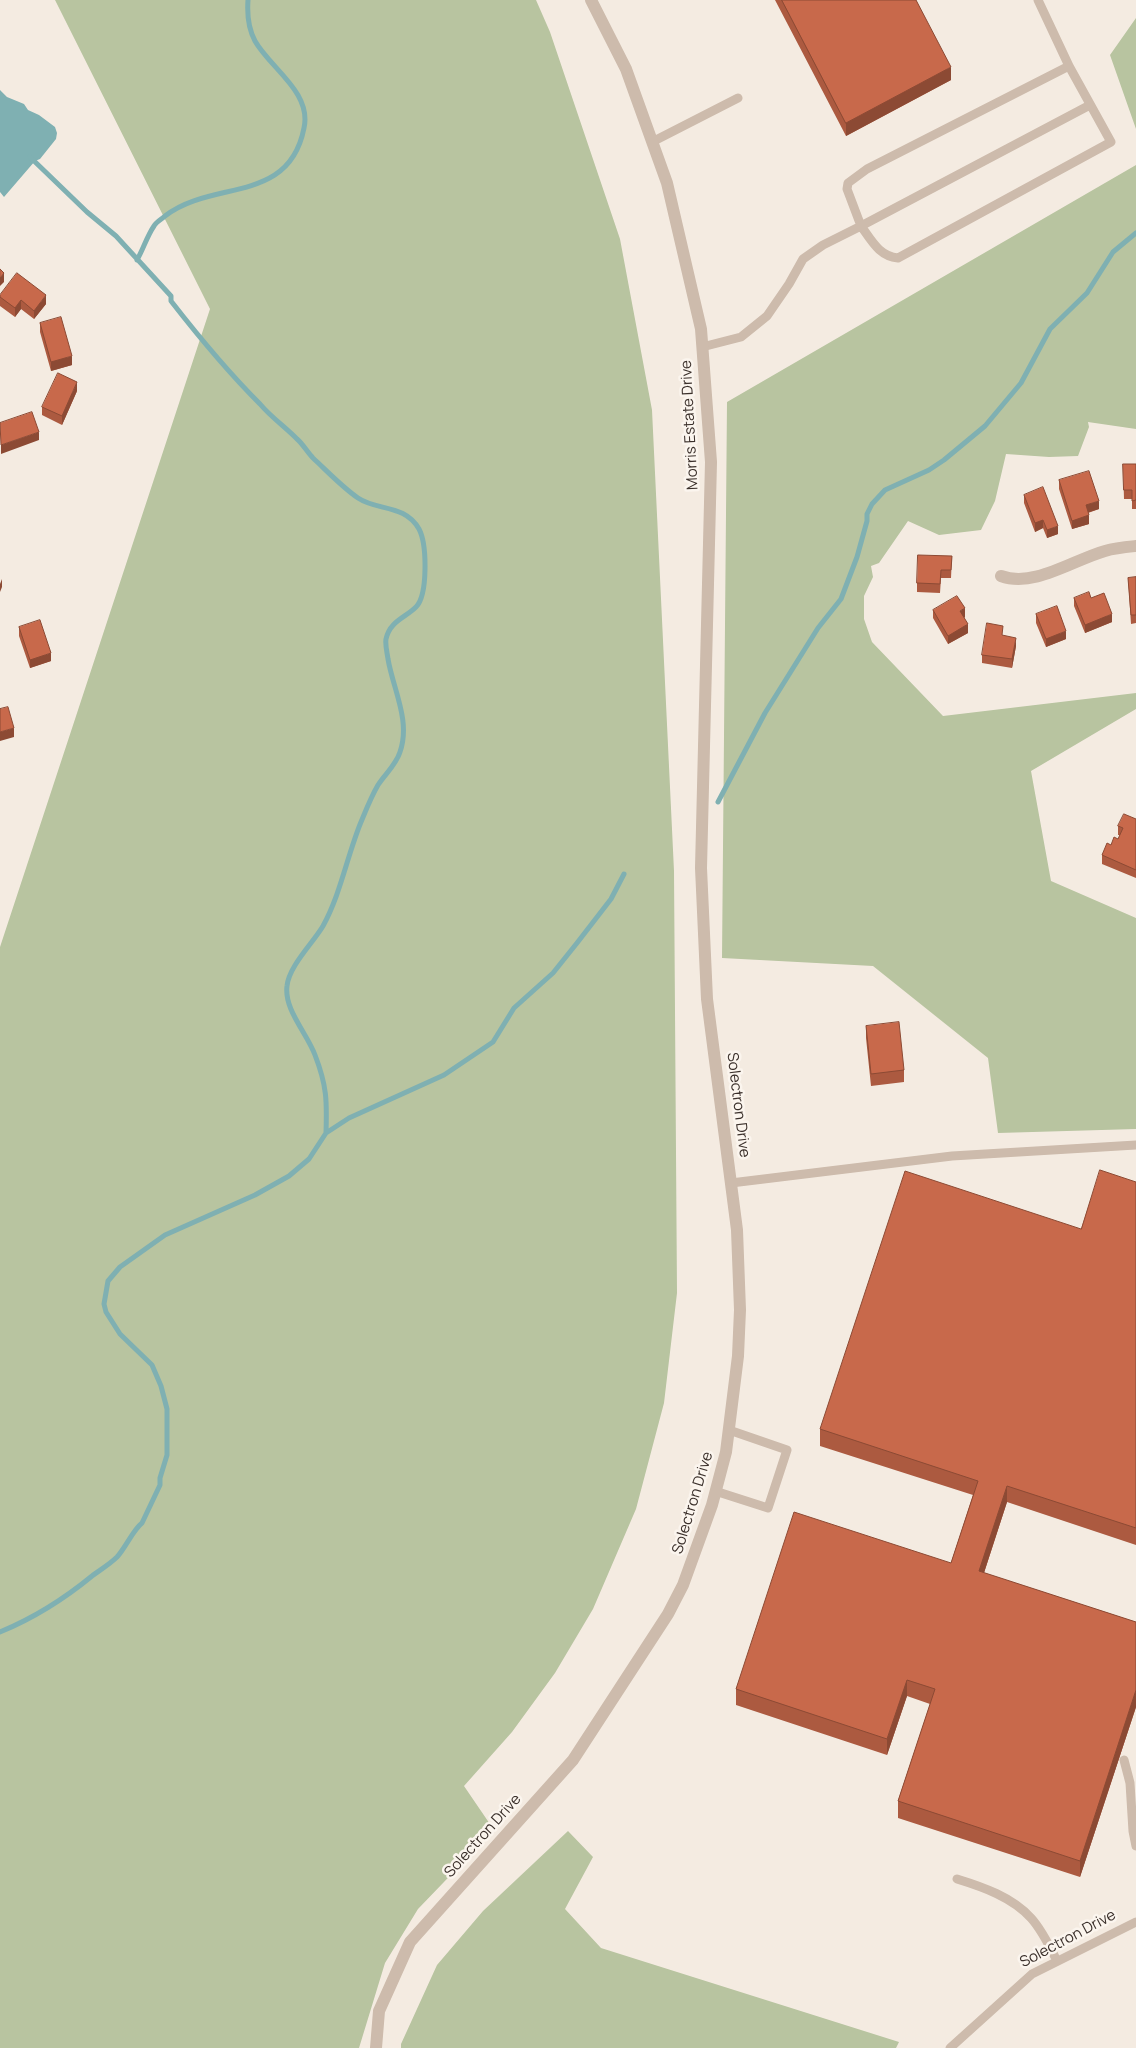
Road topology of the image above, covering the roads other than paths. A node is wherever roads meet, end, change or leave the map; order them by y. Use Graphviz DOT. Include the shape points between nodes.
graph roads {
  1 [pos="591,0"];
  2 [pos="1038,0"];
  3 [pos="1069,66"];
  4 [pos="738,98"];
  5 [pos="1090,104"];
  6 [pos="652,142"];
  7 [pos="861,226"];
  8 [pos="702,347"];
  9 [pos="1136,546"];
  10 [pos="1001,576"];
  11 [pos="700,868"];
  12 [pos="1136,1144"];
  13 [pos="731,1183"];
  14 [pos="729,1430"];
  15 [pos="715,1491"];
  16 [pos="1124,1760"];
  17 [pos="1136,1846"];
  18 [pos="957,1879"];
  19 [pos="1136,1922"];
  20 [pos="1057,1961"];
  21 [pos="376,2048"];
  22 [pos="950,2048"];
  1 -- 6 [label="street, Morris Estate Drive" via="626,69"];
  2 -- 3 [label="lane"];
  3 -- 5 [label="lane"];
  3 -- 7 [label="lane" via="867,169 848,183 847,189"];
  4 -- 6 [label="lane"];
  5 -- 7 [label="lane"];
  5 -- 7 [label="lane" via="1110,142 898,258 888,257 878,250"];
  6 -- 8 [label="street, Morris Estate Drive" via="667,183 701,329"];
  7 -- 8 [label="lane" via="803,259 767,316 741,338"];
  8 -- 11 [label="street, Morris Estate Drive" via="711,462"];
  9 -- 10 [label="street" via="1105,551 1035,577 1021,580"];
  11 -- 13 [label="street, Solectron Drive" via="708,999"];
  12 -- 13 [label="lane" via="952,1156"];
  13 -- 14 [label="street, Solectron Drive" via="737,1230 740,1310"];
  14 -- 15 [label="street, Solectron Drive"];
  14 -- 15 [label="lane" via="787,1450 768,1508"];
  15 -- 21 [label="street, Solectron Drive" via="697,1549 668,1614 573,1760 410,1942 379,2011"];
  16 -- 17 [label="lane" via="1130,1783"];
  18 -- 20 [label="lane" via="994,1892 1032,1918"];
  19 -- 20 [label="lane, Solectron Drive"];
  20 -- 22 [label="lane, Solectron Drive" via="1032,1974"];
}
